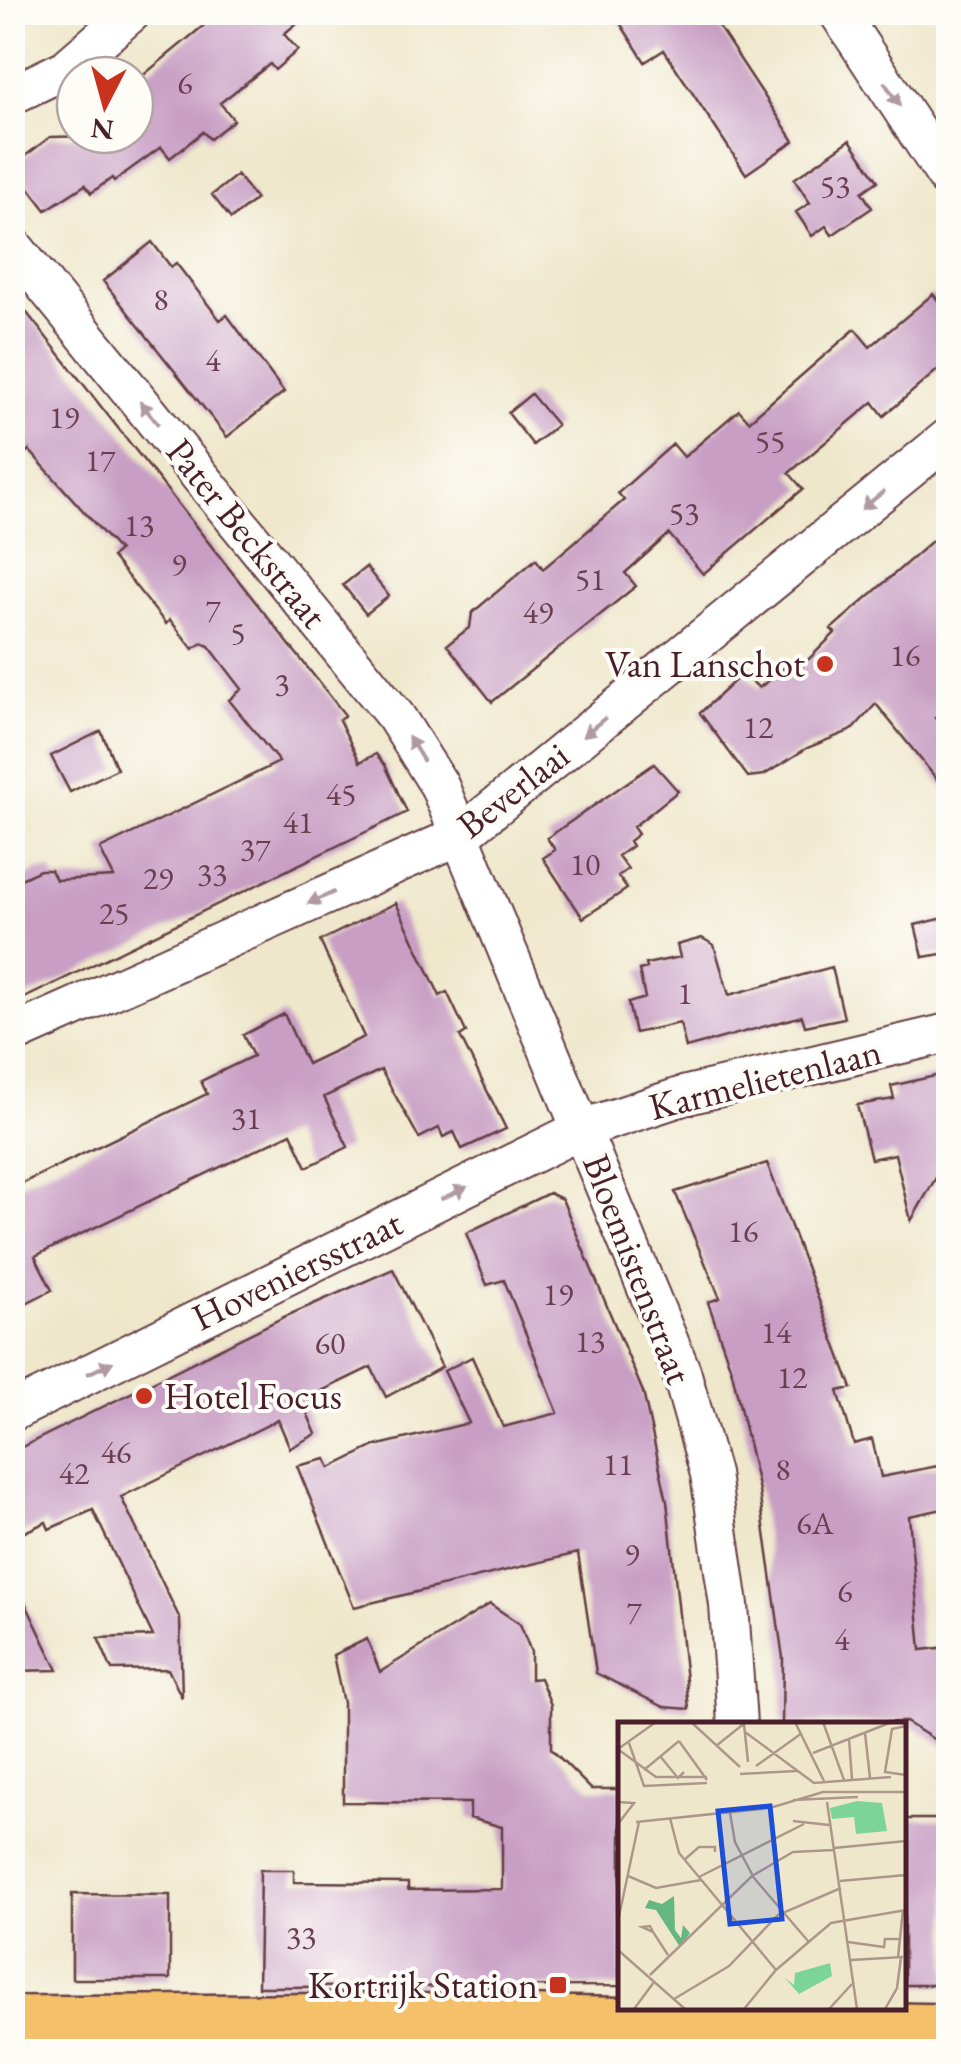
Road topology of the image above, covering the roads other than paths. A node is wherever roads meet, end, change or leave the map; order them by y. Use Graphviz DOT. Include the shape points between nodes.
graph roads {
  1 [pos="132,12"];
  2 [pos="838,12"];
  3 [pos="12,95"];
  4 [pos="948,180"];
  5 [pos="12,244"];
  6 [pos="948,438"];
  7 [pos="461,835"];
  8 [pos="948,1033"];
  9 [pos="12,1035"];
  10 [pos="582,1129"];
  11 [pos="12,1412"];
  12 [pos="737,1722"];
  13 [pos="736,2017"];
  14 [pos="12,2024"];
  15 [pos="948,2032"];
  1 -- 3 [label="street" via="66,69"];
  2 -- 4 [label="street, one-way"];
  7 -- 5 [label="street, Pater Beckstraat, one-way" via="396,717"];
  6 -- 7 [label="street, Beverlaai, one-way"];
  7 -- 9 [label="street, Beverlaai, one-way"];
  7 -- 10 [label="street, Bloemistenstraat"];
  8 -- 10 [label="street, Karmelietenlaan" via="683,1096"];
  11 -- 10 [label="street, Hoveniersstraat, one-way"];
  10 -- 12 [label="street, Bloemistenstraat" via="681,1371 710,1474"];
  13 -- 14 [label="main road"];
  13 -- 15 [label="main road"];
}
